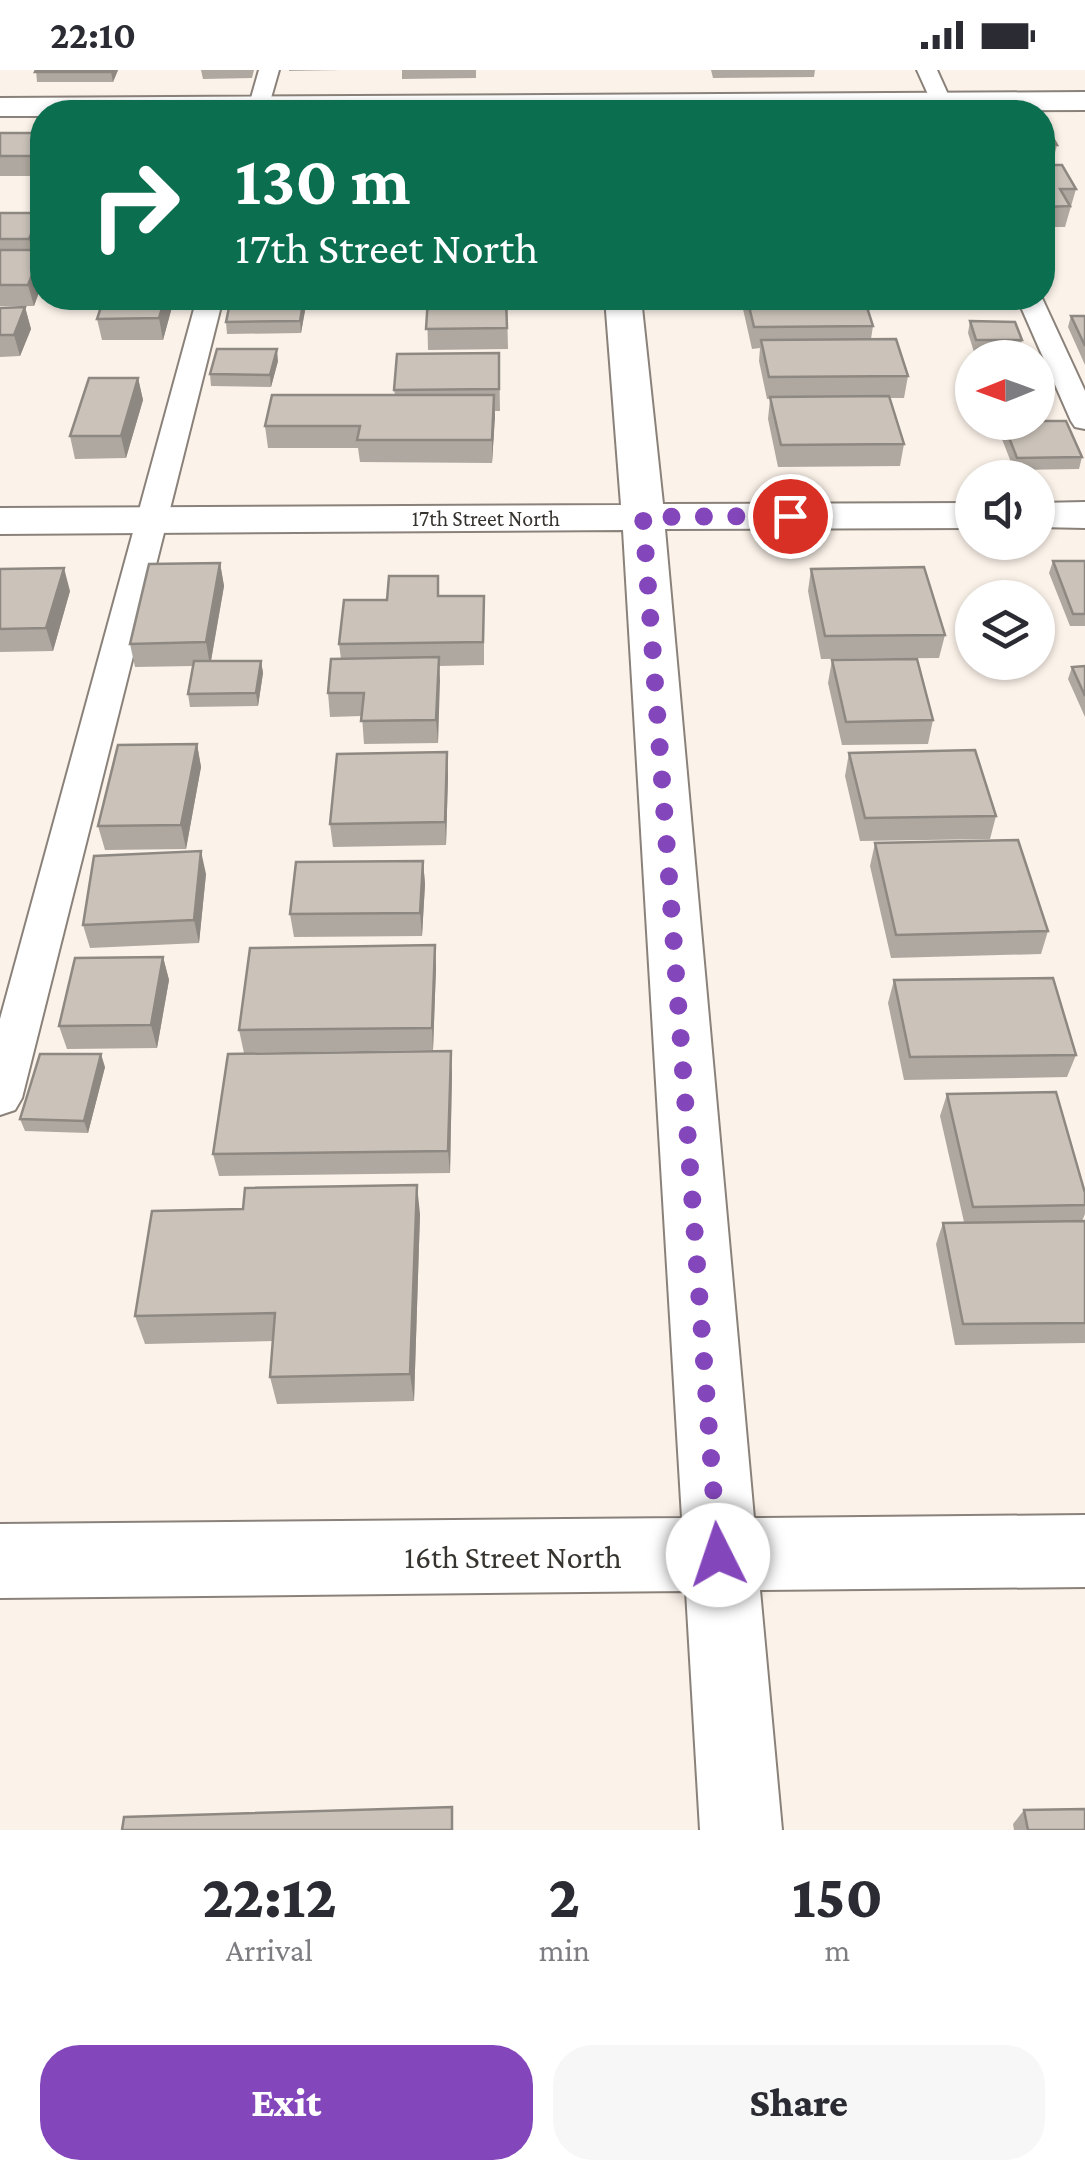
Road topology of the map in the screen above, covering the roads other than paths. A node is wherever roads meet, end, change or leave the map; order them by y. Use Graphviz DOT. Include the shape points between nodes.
graph roads {
  1 [pos="269,70"];
  2 [pos="602,70"];
  3 [pos="927,70"];
  4 [pos="261,100"];
  5 [pos="605,100"];
  6 [pos="941,100"];
  7 [pos="1085,101"];
  8 [pos="1055,102"];
  9 [pos="0,107"];
  10 [pos="30,107"];
  11 [pos="207,310"];
  12 [pos="624,310"];
  13 [pos="1035,310"];
  14 [pos="1085,422"];
  15 [pos="955,515"];
  16 [pos="1055,515"];
  17 [pos="1085,515"];
  18 [pos="643,517"];
  19 [pos="153,520"];
  20 [pos="0,521"];
  21 [pos="0,1098"];
  22 [pos="1085,1551"];
  23 [pos="718,1555"];
  24 [pos="0,1562"];
  25 [pos="741,1830"];
  1 -- 4 [label="lane"];
  2 -- 5 [label="street"];
  3 -- 6 [label="lane"];
  7 -- 8 [label="street"];
  9 -- 10 [label="street"];
  11 -- 19 [label="lane"];
  12 -- 18 [label="street"];
  13 -- 14 [label="lane"];
  15 -- 18 [label="street, 17th Street North"];
  16 -- 17 [label="street"];
  18 -- 19 [label="street, 17th Street North"];
  18 -- 23 [label="street"];
  19 -- 20 [label="street, 17th Street North"];
  19 -- 21 [label="lane"];
  22 -- 23 [label="street, 16th Street North"];
  23 -- 24 [label="street, 16th Street North"];
  23 -- 25 [label="street"];
}
